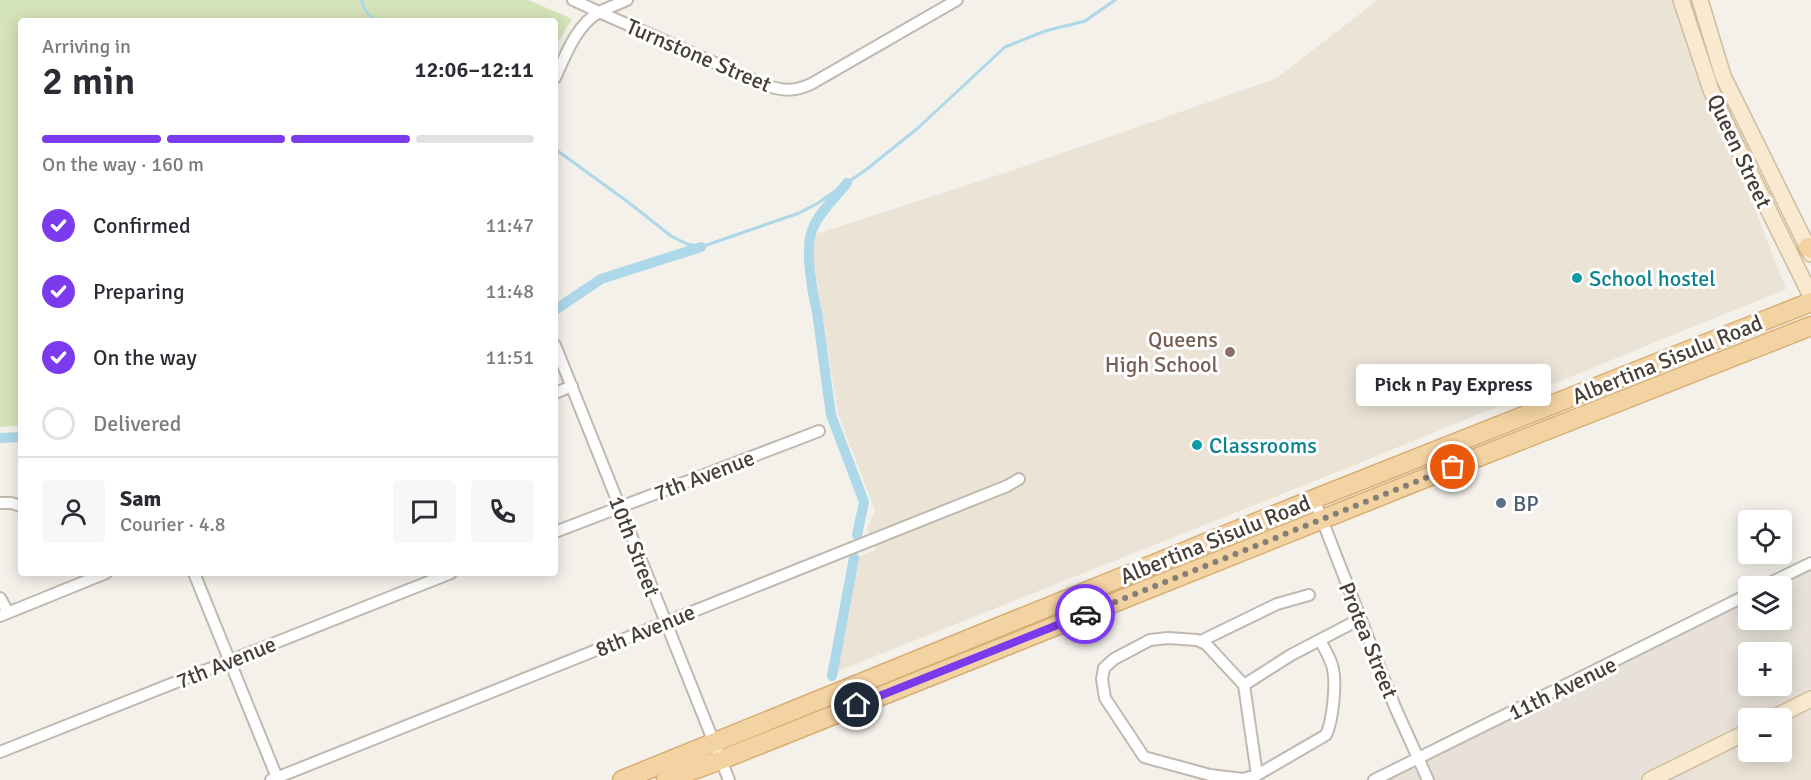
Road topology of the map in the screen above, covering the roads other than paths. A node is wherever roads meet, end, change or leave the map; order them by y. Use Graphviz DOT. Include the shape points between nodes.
graph roads {
  1 [pos="573,0"];
  2 [pos="627,0"];
  3 [pos="957,0"];
  4 [pos="1681,0"];
  5 [pos="1700,0"];
  6 [pos="599,12"];
  7 [pos="558,72"];
  8 [pos="1810,250"];
  9 [pos="1811,296"];
  10 [pos="1811,302"];
  11 [pos="1811,326"];
  12 [pos="558,352"];
  13 [pos="572,386"];
  14 [pos="558,392"];
  15 [pos="819,431"];
  16 [pos="1019,479"];
  17 [pos="1314,499"];
  18 [pos="0,503"];
  19 [pos="18,505"];
  20 [pos="620,507"];
  21 [pos="1321,520"];
  22 [pos="558,531"];
  23 [pos="1811,563"];
  24 [pos="99,576"];
  25 [pos="195,576"];
  26 [pos="444,576"];
  27 [pos="1784,576"];
  28 [pos="1310,595"];
  29 [pos="0,598"];
  30 [pos="1738,599"];
  31 [pos="4,614"];
  32 [pos="1360,619"];
  33 [pos="664,622"];
  34 [pos="1320,639"];
  35 [pos="1201,641"];
  36 [pos="230,660"];
  37 [pos="1244,685"];
  38 [pos="1811,699"];
  39 [pos="1792,708"];
  40 [pos="1738,736"];
  41 [pos="718,751"];
  42 [pos="0,752"];
  43 [pos="1418,758"];
  44 [pos="1257,775"];
  45 [pos="275,779"];
  46 [pos="622,780"];
  47 [pos="666,780"];
  48 [pos="729,780"];
  49 [pos="1374,780"];
  50 [pos="1428,780"];
  51 [pos="1650,780"];
  1 -- 6 [label="street, Turnstone Street"];
  2 -- 6 [label="street"];
  3 -- 6 [label="street, Turnstone Street" via="794,91 765,85"];
  4 -- 9 [label="main road, Queen Street" via="1725,122"];
  5 -- 8 [label="main road, Queen Street" via="1723,76"];
  6 -- 7 [label="street" via="580,28"];
  10 -- 17 [label="main road, Albertina Sisulu Road"];
  11 -- 21 [label="main road, Albertina Sisulu Road"];
  12 -- 13 [label="street, 10th Street"];
  13 -- 14 [label="street"];
  13 -- 20 [label="street, 10th Street"];
  15 -- 20 [label="street, 7th Avenue"];
  16 -- 33 [label="street, 8th Avenue"];
  17 -- 21 [label="street, Protea Street"];
  17 -- 41 [label="main road, Albertina Sisulu Road"];
  18 -- 19 [label="street"];
  20 -- 22 [label="street, 7th Avenue"];
  20 -- 33 [label="street, 10th Street"];
  21 -- 32 [label="street, Protea Street"];
  21 -- 41 [label="main road, Albertina Sisulu Road"];
  23 -- 27 [label="street"];
  24 -- 31 [label="street"];
  25 -- 36 [label="street"];
  26 -- 36 [label="street, 7th Avenue"];
  28 -- 35 [label="street" via="1277,604"];
  29 -- 31 [label="street"];
  30 -- 43 [label="street, 11th Avenue"];
  32 -- 34 [label="street"];
  32 -- 43 [label="street, Protea Street"];
  33 -- 41 [label="street, 10th Street"];
  33 -- 45 [label="street, 8th Avenue"];
  34 -- 37 [label="street"];
  34 -- 44 [label="street" via="1334,676 1328,730 1322,738"];
  35 -- 37 [label="street"];
  35 -- 44 [label="street" via="1150,639 1114,659 1103,674 1105,698 1144,757 1210,775 1243,779"];
  36 -- 42 [label="street, 7th Avenue"];
  36 -- 45 [label="street"];
  37 -- 44 [label="street"];
  38 -- 39 [label="main road"];
  40 -- 51 [label="main road"];
  41 -- 46 [label="main road, Albertina Sisulu Road"];
  41 -- 47 [label="main road, Albertina Sisulu Road"];
  41 -- 48 [label="street, 10th Street"];
  43 -- 49 [label="street, 11th Avenue"];
  43 -- 50 [label="street, Protea Street"];
}
